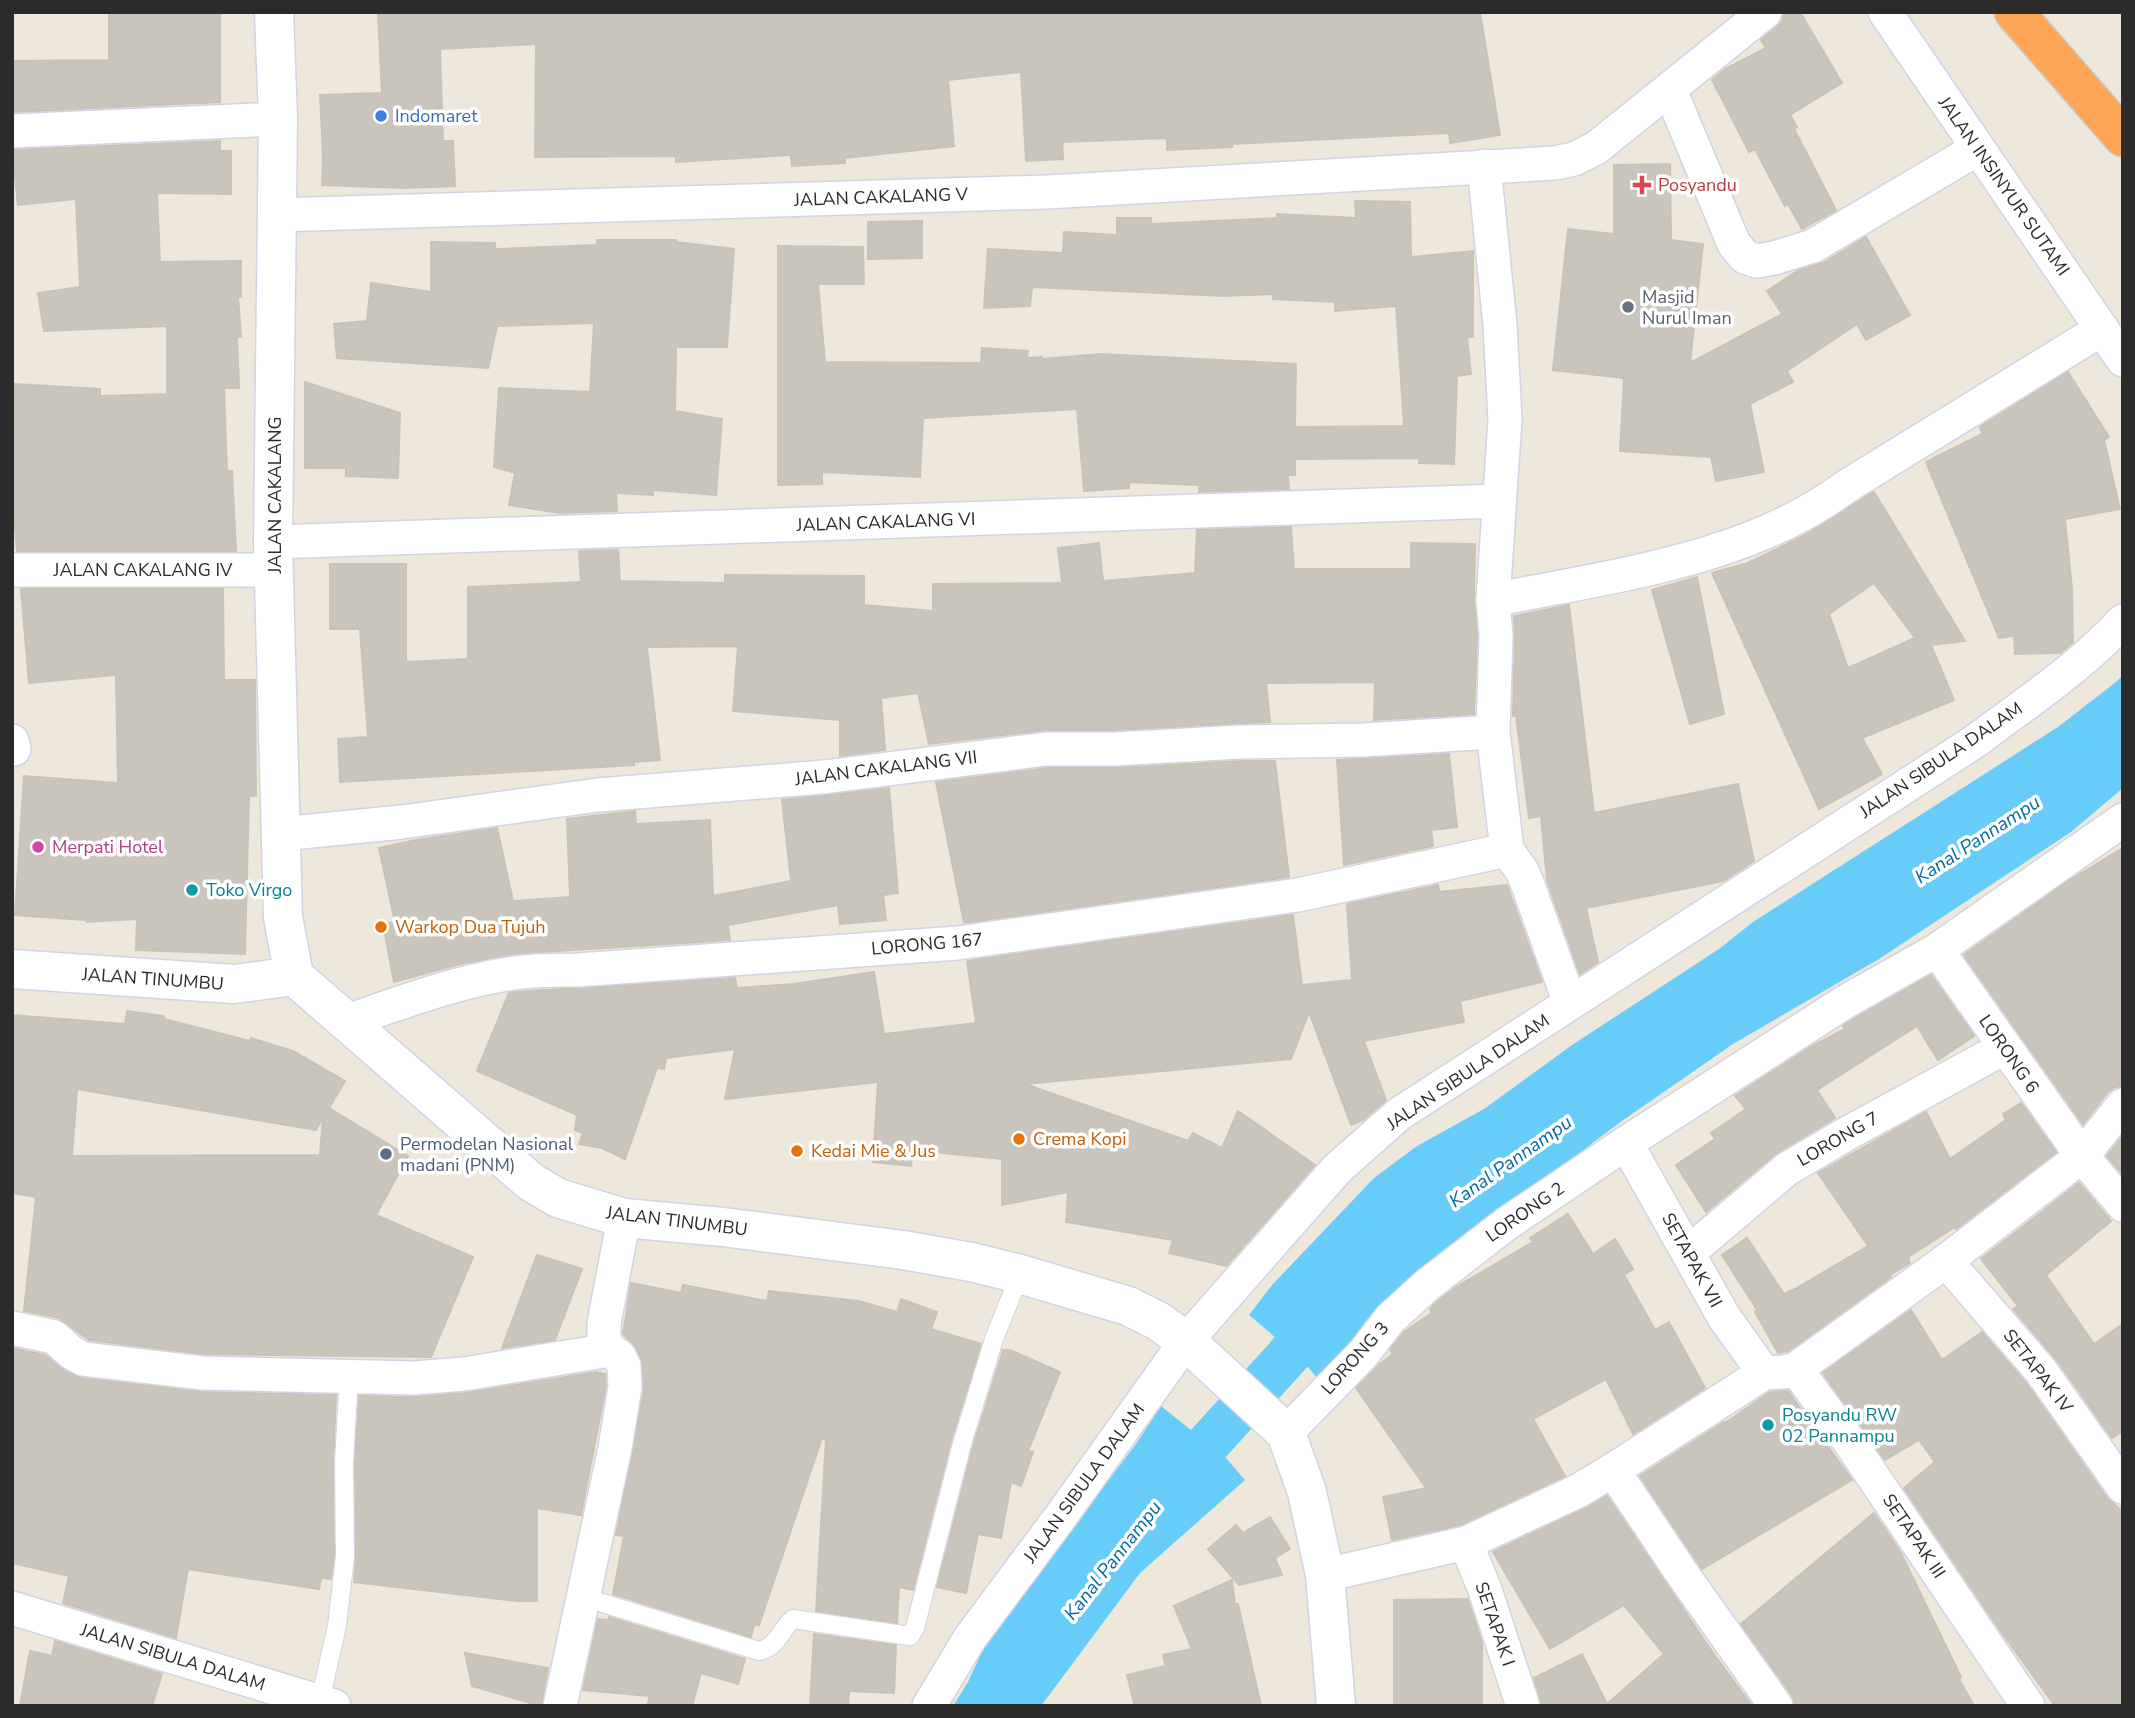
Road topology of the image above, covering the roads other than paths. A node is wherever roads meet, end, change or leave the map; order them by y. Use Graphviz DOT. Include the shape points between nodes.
graph roads {
  1 [pos="274,12"];
  2 [pos="1765,12"];
  3 [pos="1885,12"];
  4 [pos="2014,12"];
  5 [pos="2041,12"];
  6 [pos="1670,90"];
  7 [pos="278,119"];
  8 [pos="12,131"];
  9 [pos="2123,135"];
  10 [pos="1978,149"];
  11 [pos="1484,166"];
  12 [pos="277,215"];
  13 [pos="2102,329"];
  14 [pos="2123,360"];
  15 [pos="1498,501"];
  16 [pos="274,556"];
  17 [pos="12,570"];
  18 [pos="1493,600"];
  19 [pos="2123,621"];
  20 [pos="1493,732"];
  21 [pos="2123,820"];
  22 [pos="281,834"];
  23 [pos="1507,850"];
  24 [pos="1937,950"];
  25 [pos="12,969"];
  26 [pos="294,976"];
  27 [pos="1570,1003"];
  28 [pos="347,1020"];
  29 [pos="2004,1048"];
  30 [pos="2123,1105"];
  31 [pos="1626,1143"];
  32 [pos="2082,1156"];
  33 [pos="2123,1205"];
  34 [pos="624,1218"];
  35 [pos="1688,1253"];
  36 [pos="1946,1261"];
  37 [pos="1020,1274"];
  38 [pos="1426,1286"];
  39 [pos="12,1328"];
  40 [pos="610,1350"];
  41 [pos="1199,1353"];
  42 [pos="1780,1371"];
  43 [pos="349,1375"];
  44 [pos="1286,1433"];
  45 [pos="1613,1470"];
  46 [pos="2123,1488"];
  47 [pos="1466,1543"];
  48 [pos="1325,1575"];
  49 [pos="583,1597"];
  50 [pos="12,1608"];
  51 [pos="327,1703"];
  52 [pos="560,1706"];
  53 [pos="929,1706"];
  54 [pos="1336,1706"];
  55 [pos="1523,1706"];
  56 [pos="1776,1706"];
  57 [pos="2028,1706"];
  1 -- 7 [label="main road, JALAN CAKALANG"];
  2 -- 6 [label="street, JALAN CAKALANG V"];
  3 -- 10 [label="street, JALAN INSINYUR SUTAMI"];
  4 -- 9 [label="highway"];
  5 -- 9 [label="highway"];
  6 -- 10 [label="street" via="1734,244 1745,257 1757,261 1813,246"];
  6 -- 11 [label="street, JALAN CAKALANG V" via="1596,148 1574,159"];
  7 -- 8 [label="street"];
  7 -- 12 [label="main road, JALAN CAKALANG"];
  10 -- 13 [label="street, JALAN INSINYUR SUTAMI"];
  11 -- 12 [label="street, JALAN CAKALANG V" via="1047,192"];
  11 -- 15 [label="street" via="1505,419"];
  12 -- 16 [label="main road, JALAN CAKALANG"];
  13 -- 14 [label="street, JALAN INSINYUR SUTAMI"];
  13 -- 18 [label="street" via="1825,503 1746,541 1659,566"];
  15 -- 16 [label="street, JALAN CAKALANG VI"];
  15 -- 18 [label="street"];
  16 -- 17 [label="street, JALAN CAKALANG IV"];
  16 -- 22 [label="main road, JALAN CAKALANG"];
  18 -- 20 [label="street"];
  19 -- 27 [label="street, JALAN SIBULA DALAM" via="2066,673 1977,740"];
  20 -- 22 [label="street, JALAN CAKALANG VII" via="1046,749 824,777 598,795"];
  20 -- 23 [label="street"];
  21 -- 24 [label="street, LORONG 2"];
  22 -- 26 [label="main road, JALAN CAKALANG" via="283,917"];
  23 -- 27 [label="street" via="1522,871"];
  23 -- 28 [label="street, LORONG 167" via="1298,895 958,943 533,971 434,993"];
  24 -- 29 [label="street, LORONG 6"];
  24 -- 31 [label="street, LORONG 2" via="1845,1002"];
  25 -- 26 [label="main road, JALAN TINUMBU" via="234,984"];
  26 -- 28 [label="main road, JALAN TINUMBU"];
  27 -- 41 [label="street, JALAN SIBULA DALAM" via="1399,1114 1338,1169"];
  28 -- 34 [label="main road, JALAN TINUMBU" via="531,1182 558,1198"];
  29 -- 32 [label="street, LORONG 6"];
  29 -- 35 [label="street, LORONG 7" via="1787,1169"];
  30 -- 32 [label="street"];
  31 -- 35 [label="street, SETAPAK VII"];
  31 -- 38 [label="street, LORONG 2" via="1506,1224"];
  32 -- 33 [label="street, LORONG 6"];
  32 -- 36 [label="street"];
  34 -- 37 [label="main road, JALAN TINUMBU" via="903,1250"];
  34 -- 40 [label="street" via="604,1323"];
  35 -- 42 [label="street, SETAPAK VII" via="1724,1317"];
  36 -- 42 [label="street"];
  36 -- 46 [label="street, SETAPAK IV" via="2041,1371"];
  37 -- 41 [label="main road, JALAN TINUMBU" via="1128,1306 1158,1321"];
  37 -- 49 [label="lane" via="962,1444 910,1636 793,1619 775,1644 759,1651"];
  38 -- 44 [label="street, LORONG 3"];
  39 -- 43 [label="street" via="54,1336 72,1353 101,1362 203,1373"];
  40 -- 43 [label="street" via="464,1374 414,1378"];
  40 -- 49 [label="street" via="624,1366 625,1387"];
  41 -- 44 [label="main road, JALAN TINUMBU"];
  41 -- 53 [label="street, JALAN SIBULA DALAM" via="1064,1513 970,1638"];
  42 -- 45 [label="street"];
  42 -- 57 [label="street, SETAPAK III" via="1849,1441"];
  43 -- 51 [label="lane" via="345,1556"];
  44 -- 48 [label="main road" via="1307,1492"];
  45 -- 47 [label="street"];
  45 -- 56 [label="street"];
  47 -- 48 [label="street"];
  47 -- 55 [label="street, SETAPAK I"];
  48 -- 54 [label="main road"];
  49 -- 52 [label="street"];
  50 -- 51 [label="street, JALAN SIBULA DALAM"];
}
